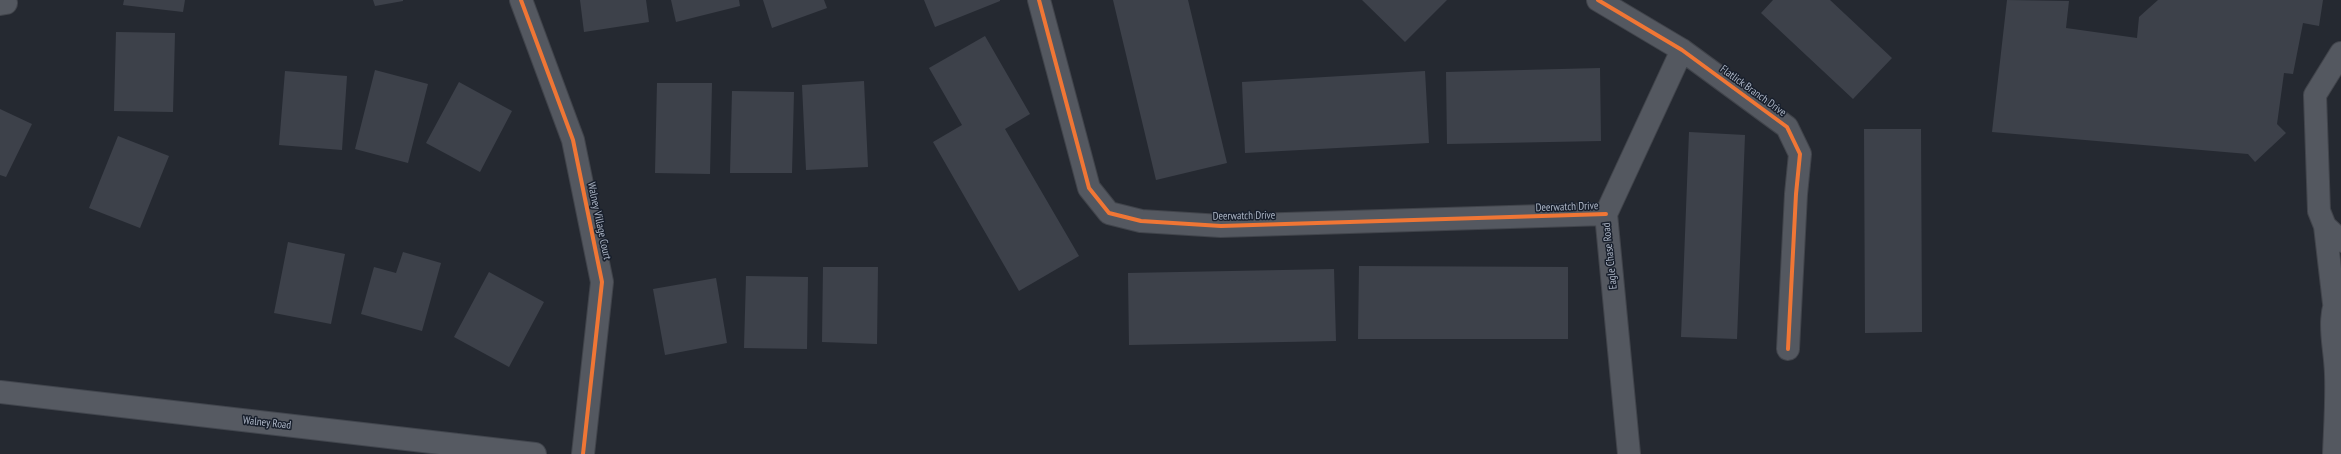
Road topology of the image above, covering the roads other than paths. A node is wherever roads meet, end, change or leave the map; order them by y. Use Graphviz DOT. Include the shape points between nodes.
graph roads {
  1 [pos="521,0"];
  2 [pos="1039,0"];
  3 [pos="1598,0"];
  4 [pos="1682,50"];
  5 [pos="2341,53"];
  6 [pos="1606,214"];
  7 [pos="2325,226"];
  8 [pos="2341,241"];
  9 [pos="2337,295"];
  10 [pos="1788,350"];
  11 [pos="0,392"];
  12 [pos="535,454"];
  13 [pos="583,454"];
  14 [pos="1630,454"];
  15 [pos="2334,454"];
  1 -- 13 [label="street, Walney Village Court" via="573,140 602,282"];
  2 -- 6 [label="street, Deerwatch Drive" via="1089,188 1109,212 1141,221 1221,226"];
  3 -- 4 [label="street, Flatlick Branch Drive"];
  4 -- 6 [label="street, Eagle Chase Road"];
  4 -- 10 [label="street, Flatlick Branch Drive" via="1787,127 1800,154"];
  5 -- 7 [label="street" via="2315,95 2318,211"];
  6 -- 14 [label="street, Eagle Chase Road"];
  7 -- 8 [label="street"];
  7 -- 9 [label="street"];
  9 -- 15 [label="street" via="2332,344 2336,373"];
  11 -- 12 [label="main road, Walney Road"];
}
